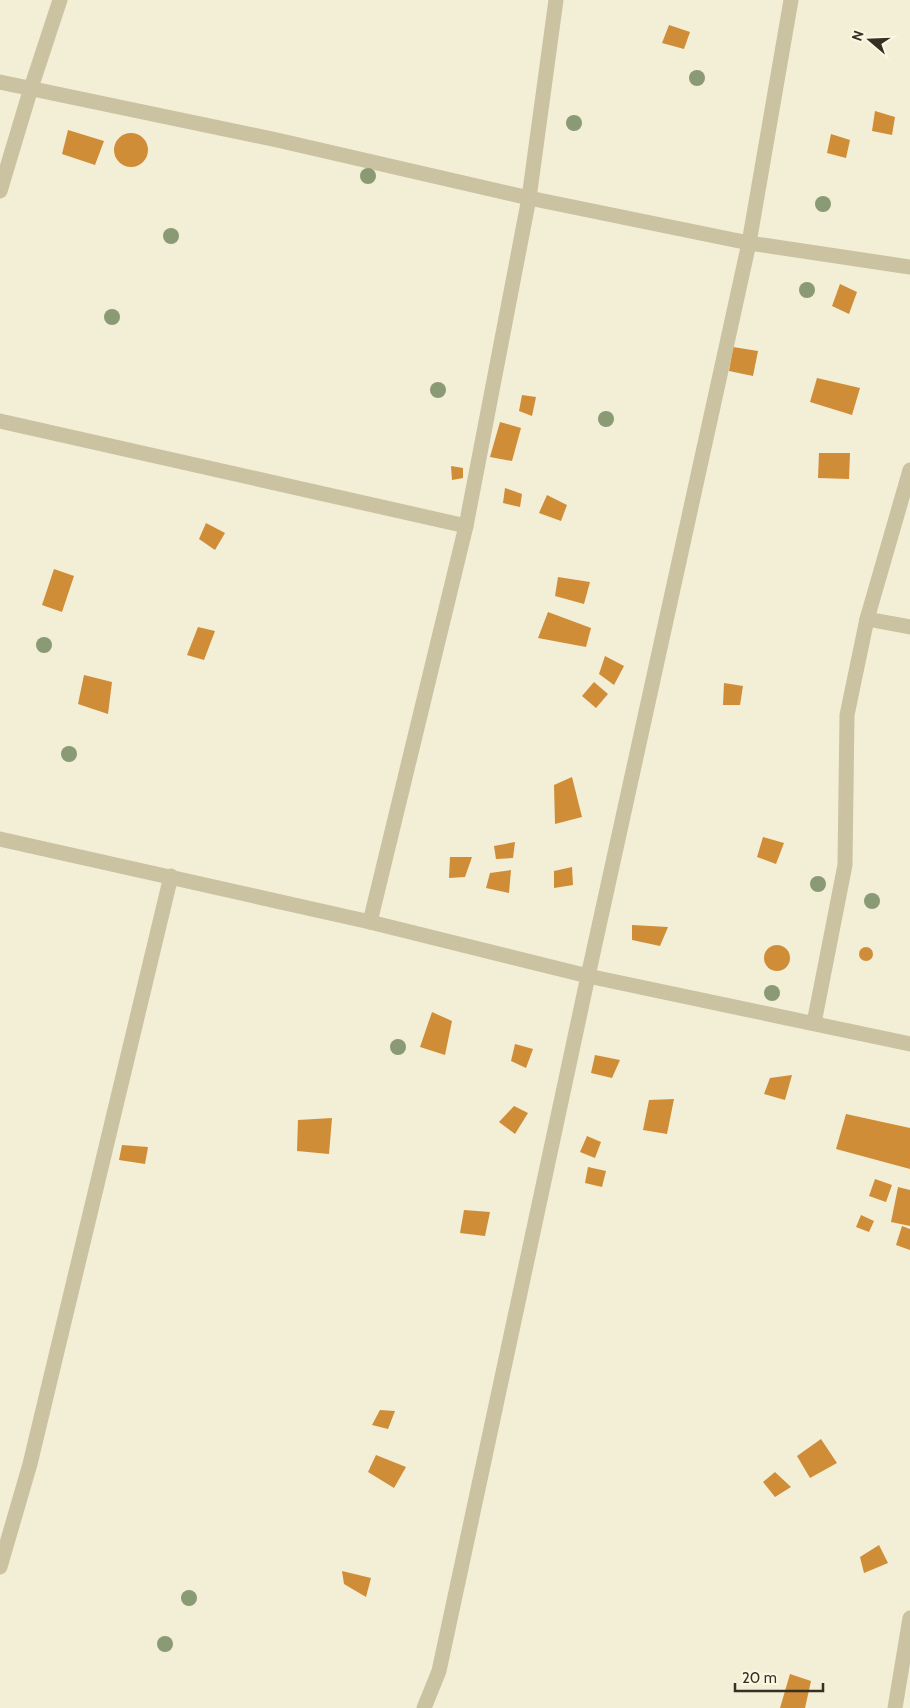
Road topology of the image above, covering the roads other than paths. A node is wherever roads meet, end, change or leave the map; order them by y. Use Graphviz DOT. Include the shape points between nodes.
graph roads {
  1 [pos="60,0"];
  2 [pos="556,0"];
  3 [pos="792,0"];
  4 [pos="0,82"];
  5 [pos="31,88"];
  6 [pos="0,191"];
  7 [pos="529,198"];
  8 [pos="748,243"];
  9 [pos="910,267"];
  10 [pos="0,421"];
  11 [pos="910,470"];
  12 [pos="466,526"];
  13 [pos="867,619"];
  14 [pos="910,627"];
  15 [pos="0,838"];
  16 [pos="171,876"];
  17 [pos="370,922"];
  18 [pos="588,976"];
  19 [pos="814,1023"];
  20 [pos="910,1044"];
  21 [pos="0,1567"];
  22 [pos="910,1618"];
  23 [pos="424,1708"];
  24 [pos="895,1708"];
  1 -- 5 [label="street"];
  2 -- 7 [label="street"];
  3 -- 8 [label="street"];
  4 -- 5 [label="street"];
  5 -- 6 [label="street"];
  5 -- 7 [label="street"];
  7 -- 8 [label="street"];
  7 -- 12 [label="street"];
  8 -- 9 [label="street"];
  8 -- 18 [label="street"];
  10 -- 12 [label="street"];
  11 -- 13 [label="street"];
  12 -- 17 [label="street"];
  13 -- 14 [label="street"];
  13 -- 19 [label="street" via="847,714 845,865"];
  15 -- 16 [label="street"];
  16 -- 17 [label="street"];
  16 -- 21 [label="street" via="30,1464"];
  17 -- 18 [label="street"];
  18 -- 19 [label="street"];
  18 -- 23 [label="street" via="439,1670"];
  19 -- 20 [label="street"];
  22 -- 24 [label="street"];
}
